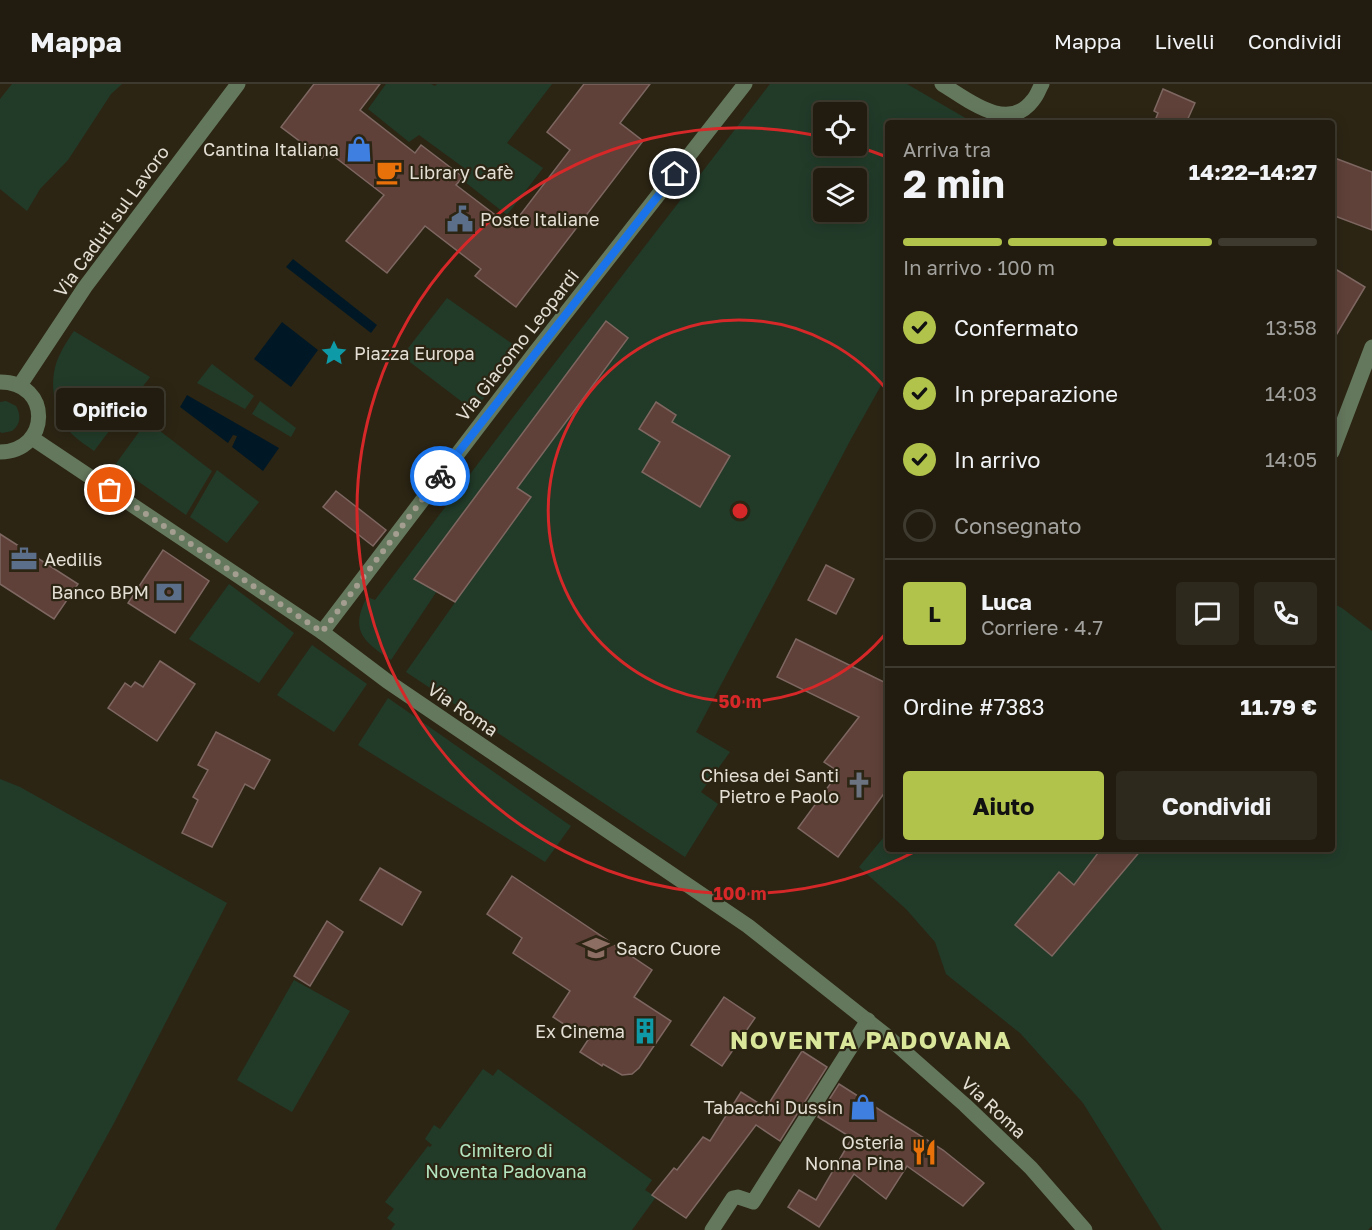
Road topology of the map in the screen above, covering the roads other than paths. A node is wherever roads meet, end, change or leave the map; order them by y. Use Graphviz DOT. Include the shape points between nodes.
graph roads {
  1 [pos="238,84"];
  2 [pos="746,84"];
  3 [pos="942,84"];
  4 [pos="1042,84"];
  5 [pos="1372,347"];
  6 [pos="0,382"];
  7 [pos="20,386"];
  8 [pos="32,438"];
  9 [pos="1335,444"];
  10 [pos="0,452"];
  11 [pos="322,632"];
  12 [pos="868,1020"];
  13 [pos="712,1230"];
  14 [pos="1085,1230"];
  1 -- 7 [label="street, Via Caduti sul Lavoro" via="85,287"];
  2 -- 11 [label="street, Via Giacomo Leopardi" via="533,354"];
  3 -- 4 [label="street" via="1001,115 1017,112 1032,102"];
  5 -- 9 [label="street"];
  6 -- 7 [label="street"];
  7 -- 8 [label="street" via="30,393 39,415"];
  8 -- 10 [label="street" via="12,451"];
  8 -- 11 [label="street, Via Roma"];
  11 -- 12 [label="street, Via Roma" via="748,926"];
  12 -- 13 [label="street" via="753,1202 733,1198"];
  12 -- 14 [label="street, Via Roma" via="1031,1168"];
}
